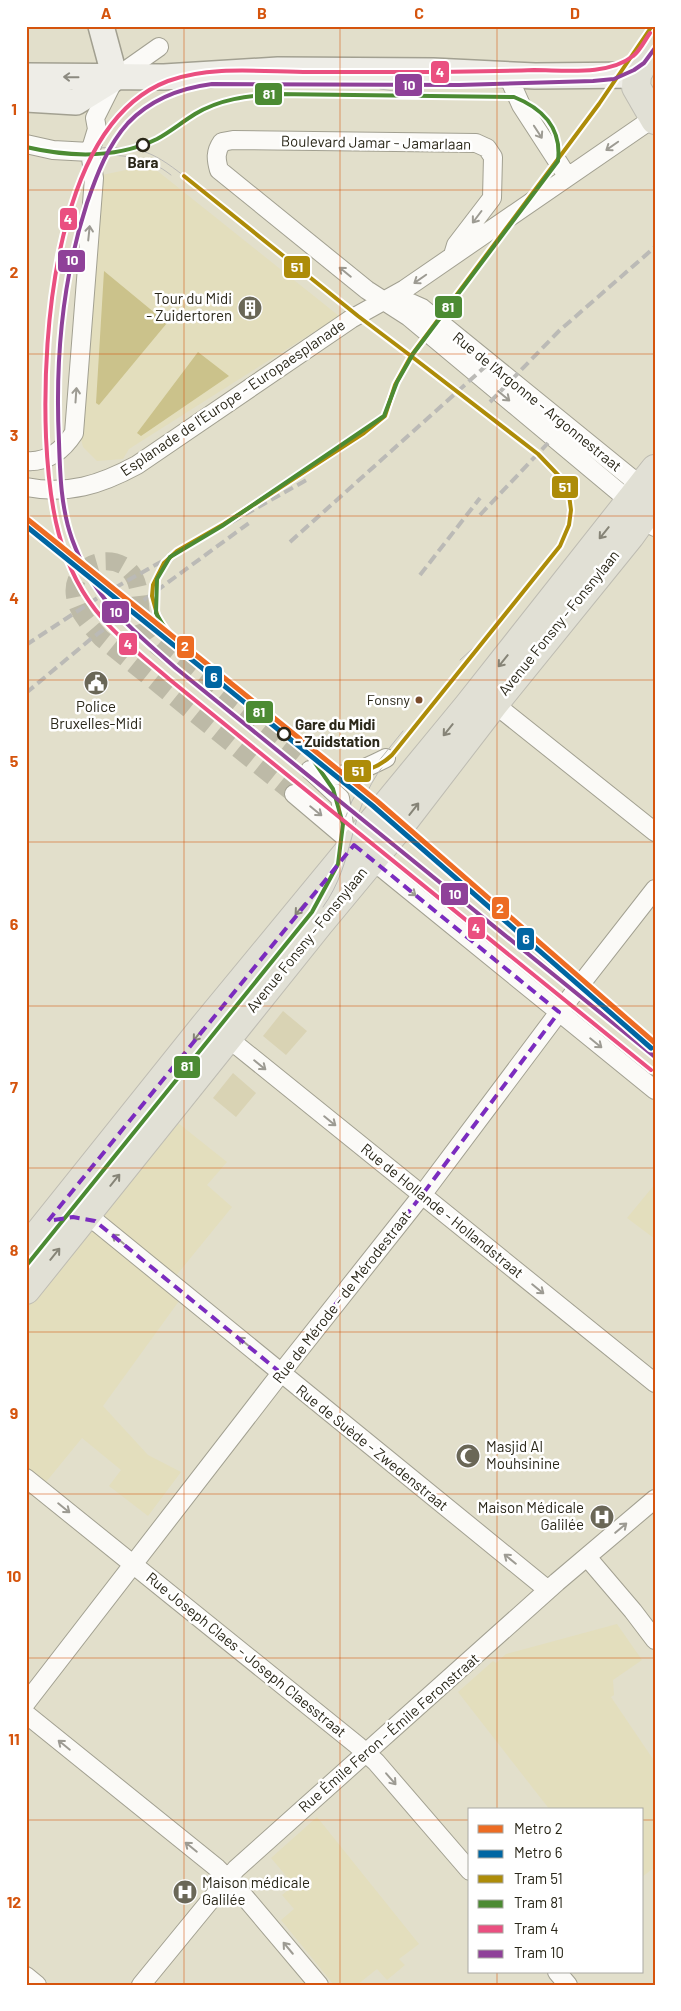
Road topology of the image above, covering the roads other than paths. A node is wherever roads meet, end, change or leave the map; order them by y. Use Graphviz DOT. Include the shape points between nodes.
graph roads {
  1 [pos="100,26"];
  2 [pos="655,41"];
  3 [pos="159,47"];
  4 [pos="507,74"];
  5 [pos="26,76"];
  6 [pos="115,78"];
  7 [pos="637,81"];
  8 [pos="26,99"];
  9 [pos="654,119"];
  10 [pos="233,140"];
  11 [pos="26,144"];
  12 [pos="90,152"];
  13 [pos="567,176"];
  14 [pos="494,177"];
  15 [pos="453,255"];
  16 [pos="385,300"];
  17 [pos="596,450"];
  18 [pos="26,461"];
  19 [pos="585,464"];
  20 [pos="26,487"];
  21 [pos="643,502"];
  22 [pos="486,698"];
  23 [pos="386,758"];
  24 [pos="330,787"];
  25 [pos="294,794"];
  26 [pos="356,802"];
  27 [pos="655,832"];
  28 [pos="357,848"];
  29 [pos="655,889"];
  30 [pos="559,1012"];
  31 [pos="229,1039"];
  32 [pos="655,1090"];
  33 [pos="422,1195"];
  34 [pos="84,1218"];
  35 [pos="48,1221"];
  36 [pos="26,1249"];
  37 [pos="26,1290"];
  38 [pos="281,1373"];
  39 [pos="655,1383"];
  40 [pos="26,1478"];
  41 [pos="655,1499"];
  42 [pos="587,1557"];
  43 [pos="133,1564"];
  44 [pos="548,1590"];
  45 [pos="655,1640"];
  46 [pos="26,1703"];
  47 [pos="26,1714"];
  48 [pos="366,1753"];
  49 [pos="468,1869"];
  50 [pos="228,1878"];
  51 [pos="559,1974"];
  52 [pos="26,1976"];
  53 [pos="37,1985"];
  54 [pos="141,1985"];
  55 [pos="320,1985"];
  56 [pos="568,1985"];
  1 -- 6 [label="main road"];
  2 -- 7 [label="main road"];
  3 -- 6 [label="street"];
  4 -- 6 [label="main road" via="278,70"];
  4 -- 7 [label="main road"];
  4 -- 13 [label="street, one-way" via="521,105"];
  6 -- 5 [label="main road, one-way"];
  6 -- 8 [label="main road" via="76,102"];
  6 -- 12 [label="street" via="95,118 97,130"];
  7 -- 9 [label="main road"];
  9 -- 13 [label="street, Esplanade de l'Europe - Europaesplanade, one-way"];
  10 -- 14 [label="street, Boulevard Jamar - Jamarlaan" via="476,143 487,148 492,157"];
  16 -- 10 [label="street, Rue de l'Argonne - Argonnestraat, one-way" via="367,290 219,170 217,150 222,142"];
  11 -- 12 [label="street" via="60,151"];
  18 -- 12 [label="street, one-way" via="52,456 74,433 94,178"];
  13 -- 15 [label="street, Esplanade de l'Europe - Europaesplanade"];
  14 -- 15 [label="street, Esplanade de l'Europe - Europaesplanade, one-way" via="492,198 456,245"];
  15 -- 16 [label="street, Esplanade de l'Europe - Europaesplanade, one-way"];
  16 -- 17 [label="street, Rue de l'Argonne - Argonnestraat" via="404,300 422,308"];
  16 -- 19 [label="street, Rue de l'Argonne - Argonnestraat, one-way"];
  16 -- 20 [label="street, Esplanade de l'Europe - Europaesplanade" via="110,480 70,490"];
  17 -- 19 [label="street"];
  17 -- 21 [label="street, Rue de l'Argonne - Argonnestraat" via="630,477"];
  19 -- 21 [label="street, Rue de l'Argonne - Argonnestraat"];
  21 -- 22 [label="main road, Avenue Fonsny - Fonsnylaan"];
  22 -- 27 [label="street"];
  22 -- 28 [label="main road, Avenue Fonsny - Fonsnylaan"];
  23 -- 24 [label="street" via="364,769 335,777 310,770"];
  24 -- 26 [label="street"];
  24 -- 28 [label="street" via="340,798"];
  25 -- 28 [label="street, one-way"];
  28 -- 30 [label="street, one-way"];
  28 -- 31 [label="main road, Avenue Fonsny - Fonsnylaan"];
  28 -- 35 [label="main road, Avenue Fonsny - Fonsnylaan, one-way"];
  29 -- 30 [label="street, Rue de Mérode - de Mérodestraat"];
  30 -- 32 [label="street, one-way"];
  30 -- 33 [label="street, Rue de Mérode - de Mérodestraat"];
  31 -- 33 [label="street, Rue de Hollande - Hollandstraat, one-way"];
  34 -- 31 [label="main road, Avenue Fonsny - Fonsnylaan, one-way"];
  33 -- 38 [label="street, Rue de Mérode - de Mérodestraat"];
  33 -- 39 [label="street, Rue de Hollande - Hollandstraat, one-way"];
  34 -- 35 [label="street"];
  37 -- 34 [label="main road, Avenue Fonsny - Fonsnylaan, one-way"];
  38 -- 34 [label="street, Rue de Suède - Zwedenstraat, one-way" via="99,1224"];
  35 -- 36 [label="main road, Avenue Fonsny - Fonsnylaan"];
  38 -- 43 [label="street, Rue de Mérode - de Mérodestraat"];
  44 -- 38 [label="street, Rue de Suède - Zwedenstraat, one-way"];
  40 -- 43 [label="street, Rue Joseph Claes - Joseph Claesstraat, one-way"];
  42 -- 41 [label="street, Rue Émile Feron - Émile Feronstraat, one-way"];
  42 -- 44 [label="street, Rue Émile Feron - Émile Feronstraat"];
  42 -- 45 [label="street"];
  43 -- 46 [label="street, Rue de Mérode - de Mérodestraat"];
  43 -- 48 [label="street, Rue Joseph Claes - Joseph Claesstraat"];
  44 -- 48 [label="street, Rue Émile Feron - Émile Feronstraat"];
  50 -- 47 [label="street, one-way"];
  48 -- 49 [label="street, Rue Joseph Claes - Joseph Claesstraat, one-way"];
  48 -- 50 [label="street, Rue Émile Feron - Émile Feronstraat"];
  50 -- 54 [label="street, Rue Émile Feron - Émile Feronstraat"];
  55 -- 50 [label="street, one-way"];
  51 -- 56 [label="street"];
  52 -- 53 [label="street"];
}
